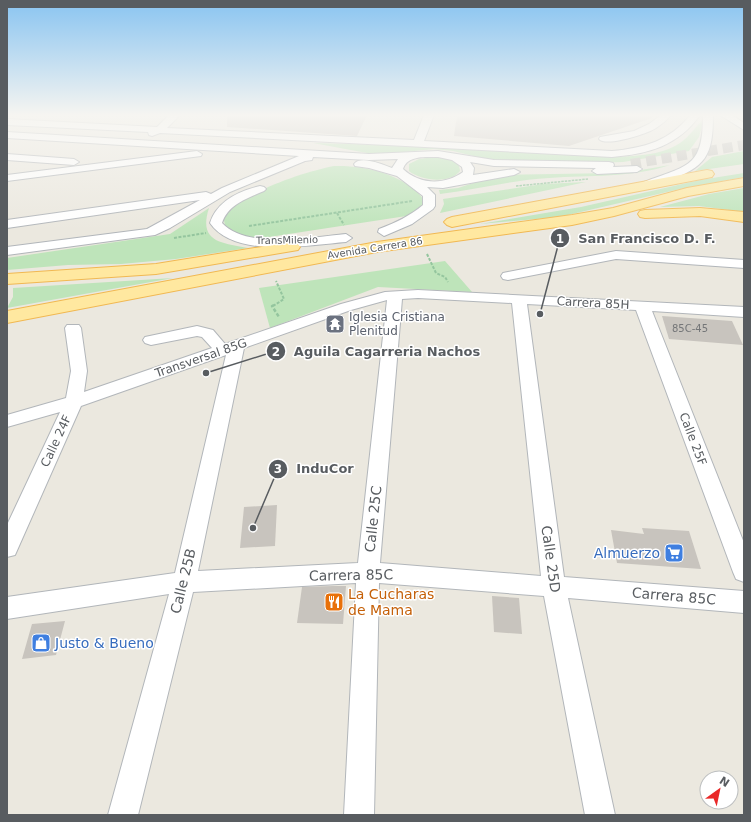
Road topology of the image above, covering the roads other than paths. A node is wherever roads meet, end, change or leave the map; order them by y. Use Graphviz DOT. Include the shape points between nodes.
graph roads {
  1 [pos="198,153"];
  2 [pos="230,153"];
  3 [pos="263,153"];
  4 [pos="334,153"];
  5 [pos="401,153"];
  6 [pos="412,153"];
  7 [pos="441,153"];
  8 [pos="587,153"];
  9 [pos="623,153"];
  10 [pos="702,153"];
  11 [pos="449,155"];
  12 [pos="7,157"];
  13 [pos="303,158"];
  14 [pos="370,161"];
  15 [pos="116,164"];
  16 [pos="316,167"];
  17 [pos="720,172"];
  18 [pos="404,176"];
  19 [pos="7,178"];
  20 [pos="455,181"];
  21 [pos="744,182"];
  22 [pos="648,184"];
  23 [pos="268,186"];
  24 [pos="226,190"];
  25 [pos="744,217"];
  26 [pos="572,220"];
  27 [pos="7,224"];
  28 [pos="384,232"];
  29 [pos="346,238"];
  30 [pos="7,251"];
  31 [pos="744,264"];
  32 [pos="508,276"];
  33 [pos="7,279"];
  34 [pos="395,295"];
  35 [pos="519,299"];
  36 [pos="642,306"];
  37 [pos="744,312"];
  38 [pos="7,317"];
  39 [pos="73,328"];
  40 [pos="151,340"];
  41 [pos="229,349"];
  42 [pos="74,402"];
  43 [pos="7,421"];
  44 [pos="7,548"];
  45 [pos="368,572"];
  46 [pos="744,572"];
  47 [pos="184,582"];
  48 [pos="554,586"];
  49 [pos="744,602"];
  50 [pos="7,608"];
  51 [pos="124,815"];
  52 [pos="359,815"];
  53 [pos="600,815"];
  1 -- 15 [label="street"];
  2 -- 13 [label="street"];
  3 -- 14 [label="street"];
  4 -- 14 [label="street"];
  5 -- 14 [label="street"];
  6 -- 18 [label="street" via="398,165 398,170"];
  7 -- 11 [label="street"];
  8 -- 9 [label="street"];
  10 -- 22 [label="street" via="697,162"];
  11 -- 20 [label="street" via="462,161 469,168 469,173 464,178"];
  11 -- 20 [label="street" via="494,163 634,166 499,173"];
  12 -- 15 [label="street"];
  13 -- 14 [label="street"];
  13 -- 24 [label="street"];
  14 -- 16 [label="street"];
  14 -- 18 [label="street"];
  15 -- 19 [label="street"];
  17 -- 22 [label="main road, Avenida Carrera 86"];
  18 -- 20 [label="street" via="431,184"];
  18 -- 28 [label="street" via="429,195 429,206 405,224"];
  21 -- 26 [label="main road, Avenida Carrera 86" via="687,192 614,212"];
  22 -- 28 [label="main road, Avenida Carrera 86" via="526,209"];
  23 -- 29 [label="street, TransMilenio" via="240,197 224,207 217,215 216,223 230,236 246,240 267,242"];
  24 -- 27 [label="street" via="195,198"];
  24 -- 30 [label="street" via="150,232"];
  25 -- 26 [label="main road" via="687,211"];
  26 -- 38 [label="main road, Avenida Carrera 86" via="377,247"];
  28 -- 29 [label="main road, Avenida Carrera 86"];
  29 -- 33 [label="main road, Avenida Carrera 86" via="156,268"];
  31 -- 32 [label="street" via="616,255"];
  34 -- 35 [label="street, Carrera 85H"];
  34 -- 41 [label="street, Transversal 85G" via="375,298"];
  34 -- 45 [label="street, Calle 25C"];
  35 -- 36 [label="street, Carrera 85H"];
  35 -- 48 [label="street, Calle 25D"];
  36 -- 37 [label="street, Carrera 85H"];
  36 -- 46 [label="street, Calle 25F"];
  39 -- 42 [label="street, Calle 24F" via="78,371"];
  40 -- 41 [label="street" via="197,331 203,332"];
  41 -- 42 [label="street, Transversal 85G"];
  41 -- 47 [label="street, Calle 25B"];
  42 -- 43 [label="street, Transversal 85G"];
  42 -- 44 [label="street, Calle 24F"];
  45 -- 47 [label="street, Carrera 85C"];
  45 -- 48 [label="street, Carrera 85C"];
  45 -- 52 [label="street, Calle 25C"];
  47 -- 50 [label="street, Carrera 85C"];
  47 -- 51 [label="street, Calle 25B"];
  48 -- 49 [label="street, Carrera 85C"];
  48 -- 53 [label="street, Calle 25D"];
}
